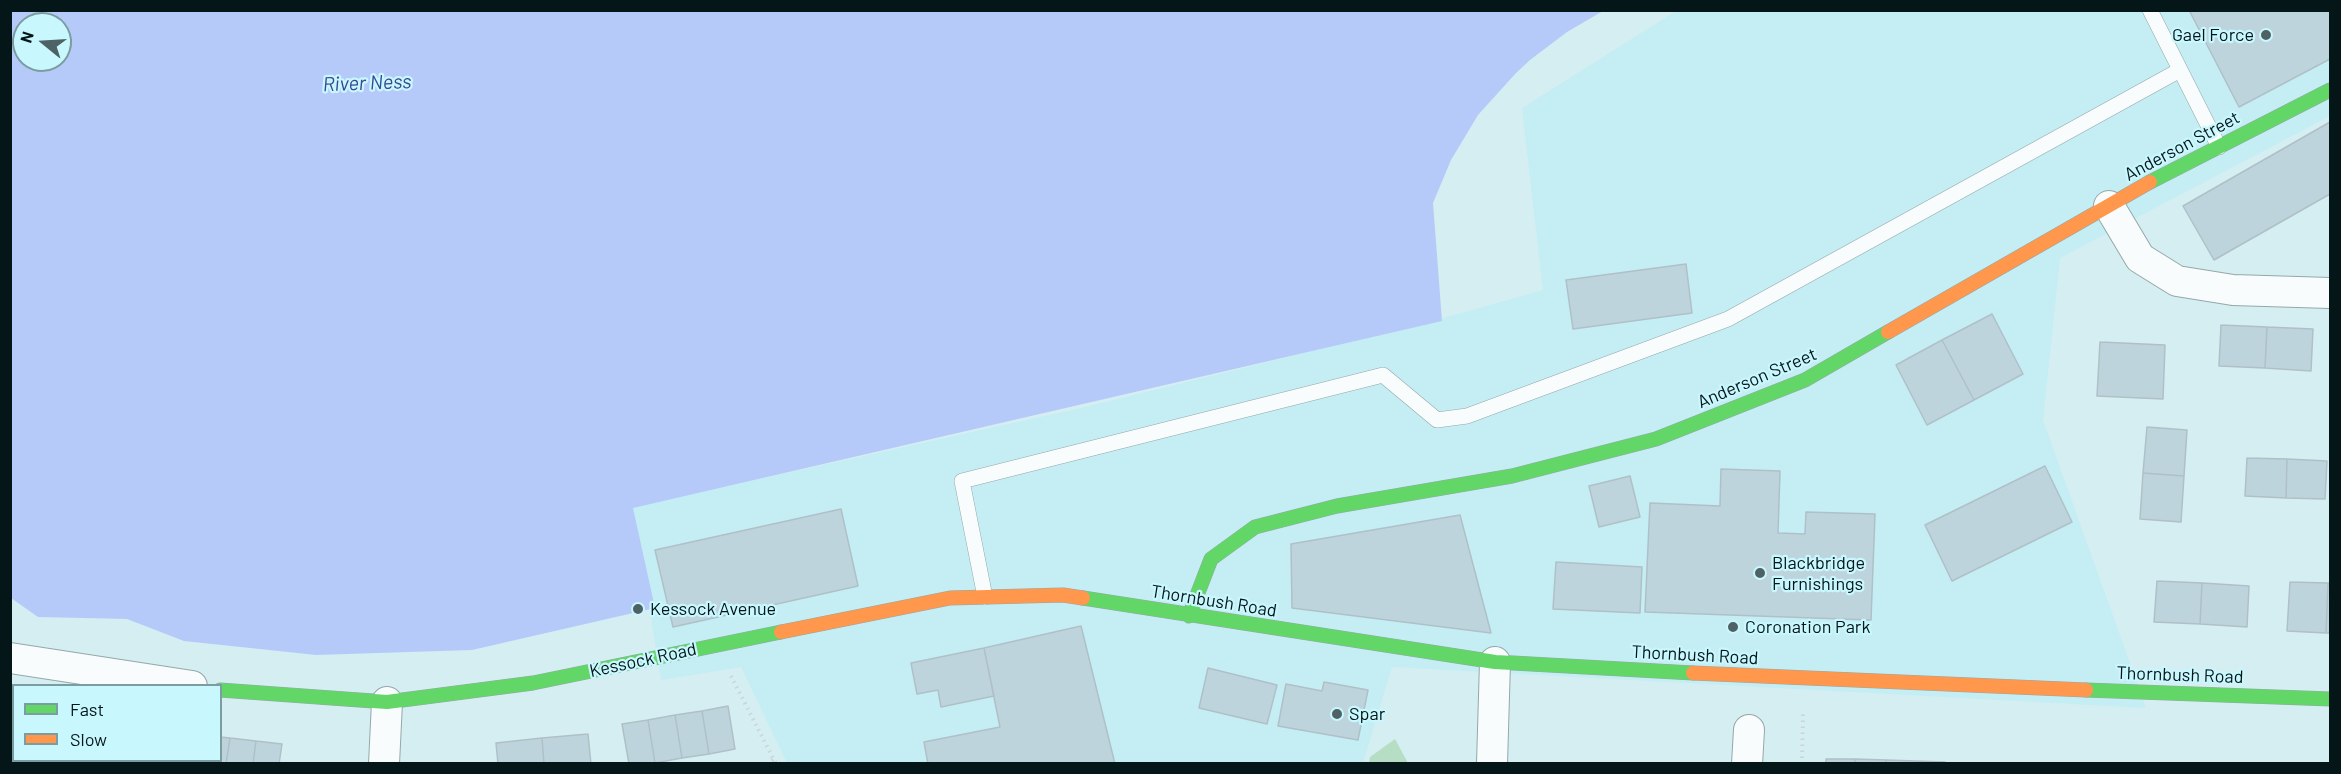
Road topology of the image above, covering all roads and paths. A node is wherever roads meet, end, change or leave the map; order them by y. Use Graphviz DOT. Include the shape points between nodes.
graph roads {
  1 [pos="2150,10"];
  2 [pos="2180,70"];
  3 [pos="2331,90"];
  4 [pos="2219,147"];
  5 [pos="2109,206"];
  6 [pos="2331,293"];
  7 [pos="1063,595"];
  8 [pos="985,597"];
  9 [pos="1189,616"];
  10 [pos="715,645"];
  11 [pos="10,658"];
  12 [pos="1495,662"];
  13 [pos="1803,680"];
  14 [pos="179,684"];
  15 [pos="222,690"];
  16 [pos="2331,699"];
  17 [pos="387,702"];
  18 [pos="1749,730"];
  19 [pos="775,761"];
  20 [pos="384,764"];
  21 [pos="766,764"];
  22 [pos="1492,764"];
  23 [pos="1747,764"];
  24 [pos="1802,764"];
  1 -- 2 [label="lane"];
  2 -- 4 [label="lane"];
  2 -- 8 [label="lane" via="1728,319 1467,416 1437,420 1383,375 962,481"];
  3 -- 4 [label="street, Anderson Street"];
  4 -- 5 [label="street, Anderson Street"];
  5 -- 6 [label="street" via="2140,258 2177,281 2233,290"];
  5 -- 9 [label="street, Anderson Street" via="1805,380 1656,439 1512,476 1337,506 1255,527 1211,559"];
  7 -- 8 [label="street, Kessock Road"];
  7 -- 9 [label="street, Thornbush Road"];
  8 -- 10 [label="street, Kessock Road" via="950,598"];
  9 -- 12 [label="street, Thornbush Road"];
  10 -- 17 [label="street, Kessock Road" via="533,682"];
  10 -- 19 [label="path"];
  11 -- 14 [label="street"];
  12 -- 13 [label="street, Thornbush Road"];
  12 -- 22 [label="street"];
  13 -- 16 [label="street, Thornbush Road"];
  13 -- 24 [label="path"];
  15 -- 17 [label="street, Kessock Road"];
  17 -- 20 [label="street"];
  18 -- 23 [label="street"];
  19 -- 21 [label="path"];
}
